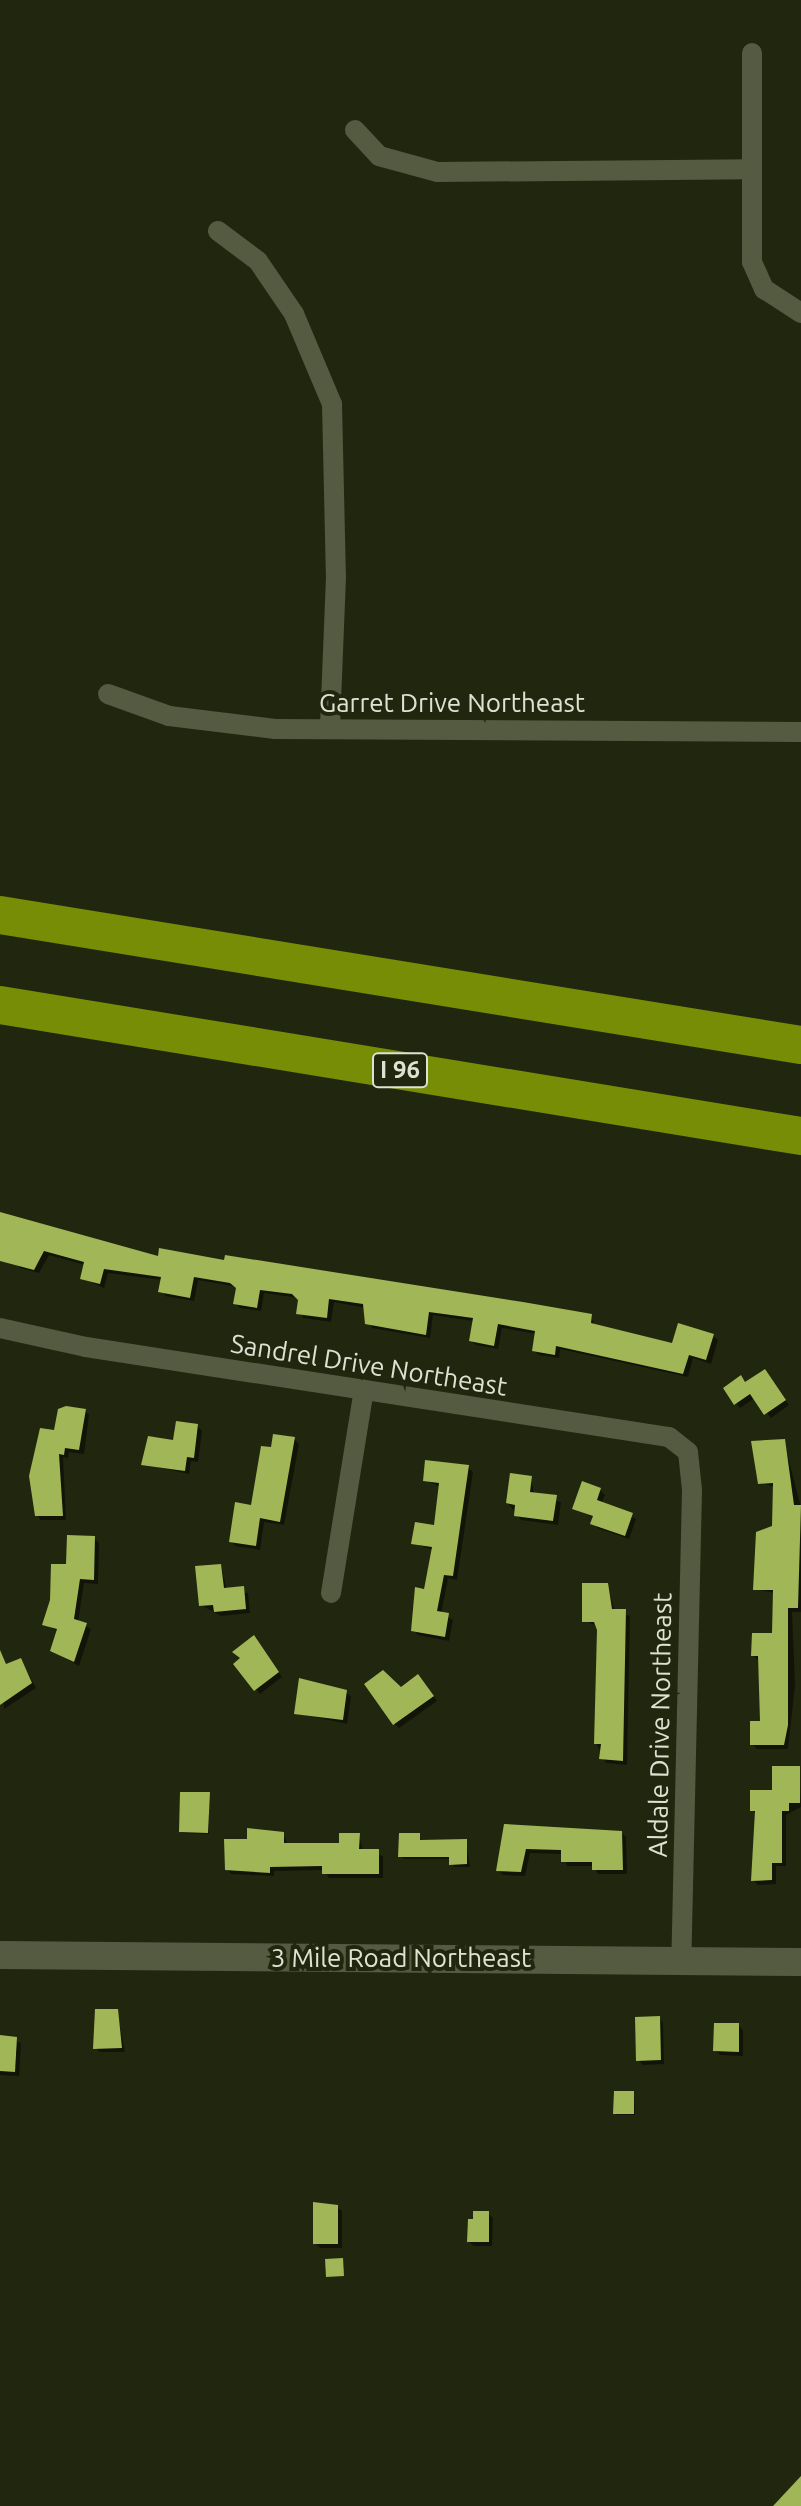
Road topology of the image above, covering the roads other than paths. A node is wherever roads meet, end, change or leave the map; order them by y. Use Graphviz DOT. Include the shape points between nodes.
graph roads {
  1 [pos="752,53"];
  2 [pos="355,130"];
  3 [pos="752,169"];
  4 [pos="218,231"];
  5 [pos="801,313"];
  6 [pos="108,694"];
  7 [pos="330,728"];
  8 [pos="801,732"];
  9 [pos="0,915"];
  10 [pos="0,1005"];
  11 [pos="801,1045"];
  12 [pos="801,1136"];
  13 [pos="1,1332"];
  14 [pos="364,1390"];
  15 [pos="692,1490"];
  16 [pos="331,1593"];
  17 [pos="0,1955"];
  18 [pos="681,1961"];
  19 [pos="801,1962"];
  1 -- 3 [label="street"];
  2 -- 3 [label="street" via="379,156 437,172"];
  3 -- 5 [label="street" via="755,271 764,289"];
  4 -- 7 [label="street" via="258,261 294,314 332,404 336,577"];
  6 -- 7 [label="street, Garret Drive Northeast" via="200,723"];
  7 -- 8 [label="street, Garret Drive Northeast"];
  9 -- 11 [label="highway"];
  10 -- 12 [label="highway, I 96"];
  13 -- 14 [label="street, Sandrel Drive Northeast"];
  14 -- 15 [label="street, Sandrel Drive Northeast" via="669,1437 688,1452"];
  14 -- 16 [label="street"];
  15 -- 18 [label="street, Aldale Drive Northeast"];
  17 -- 18 [label="main road, 3 Mile Road Northeast"];
  18 -- 19 [label="main road, 3 Mile Road Northeast"];
}
